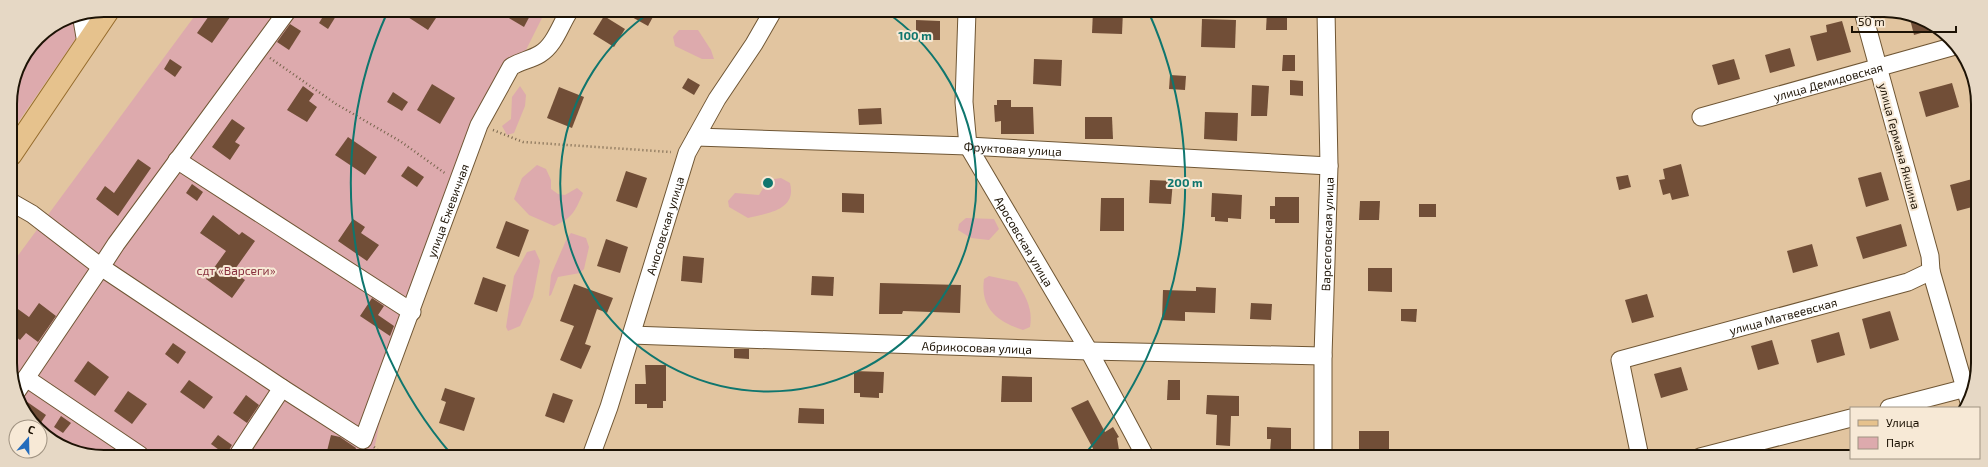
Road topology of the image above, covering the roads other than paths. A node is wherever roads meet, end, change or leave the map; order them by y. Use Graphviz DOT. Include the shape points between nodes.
graph roads {
  1 [pos="104,17"];
  2 [pos="283,17"];
  3 [pos="566,17"];
  4 [pos="769,17"];
  5 [pos="967,17"];
  6 [pos="1326,17"];
  7 [pos="1864,17"];
  8 [pos="82,20"];
  9 [pos="86,43"];
  10 [pos="1950,47"];
  11 [pos="1879,69"];
  12 [pos="1701,117"];
  13 [pos="696,137"];
  14 [pos="17,145"];
  15 [pos="968,146"];
  16 [pos="177,160"];
  17 [pos="1329,166"];
  18 [pos="17,205"];
  19 [pos="1931,264"];
  20 [pos="101,267"];
  21 [pos="412,312"];
  22 [pos="631,335"];
  23 [pos="1089,351"];
  24 [pos="1323,356"];
  25 [pos="21,384"];
  26 [pos="282,388"];
  27 [pos="1966,391"];
  28 [pos="1965,395"];
  29 [pos="1895,407"];
  30 [pos="1850,418"];
  31 [pos="132,450"];
  32 [pos="241,450"];
  33 [pos="592,450"];
  34 [pos="1142,450"];
  35 [pos="1323,450"];
  36 [pos="1639,450"];
  37 [pos="1727,450"];
  1 -- 9 [label="main road"];
  2 -- 16 [label="street"];
  3 -- 21 [label="street, улица Ежевичная" via="551,45 540,54 511,67 479,125"];
  4 -- 13 [label="street, Аносовская улица"];
  5 -- 15 [label="street, Аросовская улица" via="964,102"];
  6 -- 17 [label="street, Варсеговская улица"];
  7 -- 11 [label="street, улица Германа Якшина"];
  8 -- 9 [label="street"];
  9 -- 14 [label="main road"];
  10 -- 11 [label="street, улица Демидовская"];
  11 -- 12 [label="street, улица Демидовская"];
  11 -- 19 [label="street, улица Германа Якшина"];
  13 -- 15 [label="street, Фруктовая улица"];
  13 -- 22 [label="street, Аносовская улица" via="687,153"];
  15 -- 17 [label="street, Фруктовая улица"];
  15 -- 23 [label="street, Аросовская улица"];
  16 -- 20 [label="street"];
  16 -- 21 [label="street"];
  17 -- 24 [label="street, Варсеговская улица"];
  18 -- 20 [label="street"];
  19 -- 27 [label="street, улица Германа Якшина"];
  19 -- 36 [label="street, улица Матвеевская" via="1908,282 1620,360"];
  20 -- 25 [label="street"];
  20 -- 26 [label="street"];
  21 -- 26 [label="street, улица Ежевичная" via="363,440"];
  22 -- 23 [label="street, Абрикосовая улица"];
  22 -- 33 [label="street, Аносовская улица" via="609,407"];
  23 -- 24 [label="street, Абрикосовая улица"];
  23 -- 34 [label="street, Аросовская улица"];
  24 -- 35 [label="street, Варсеговская улица"];
  25 -- 31 [label="street"];
  26 -- 32 [label="street"];
  28 -- 29 [label="street"];
  30 -- 37 [label="street"];
}
